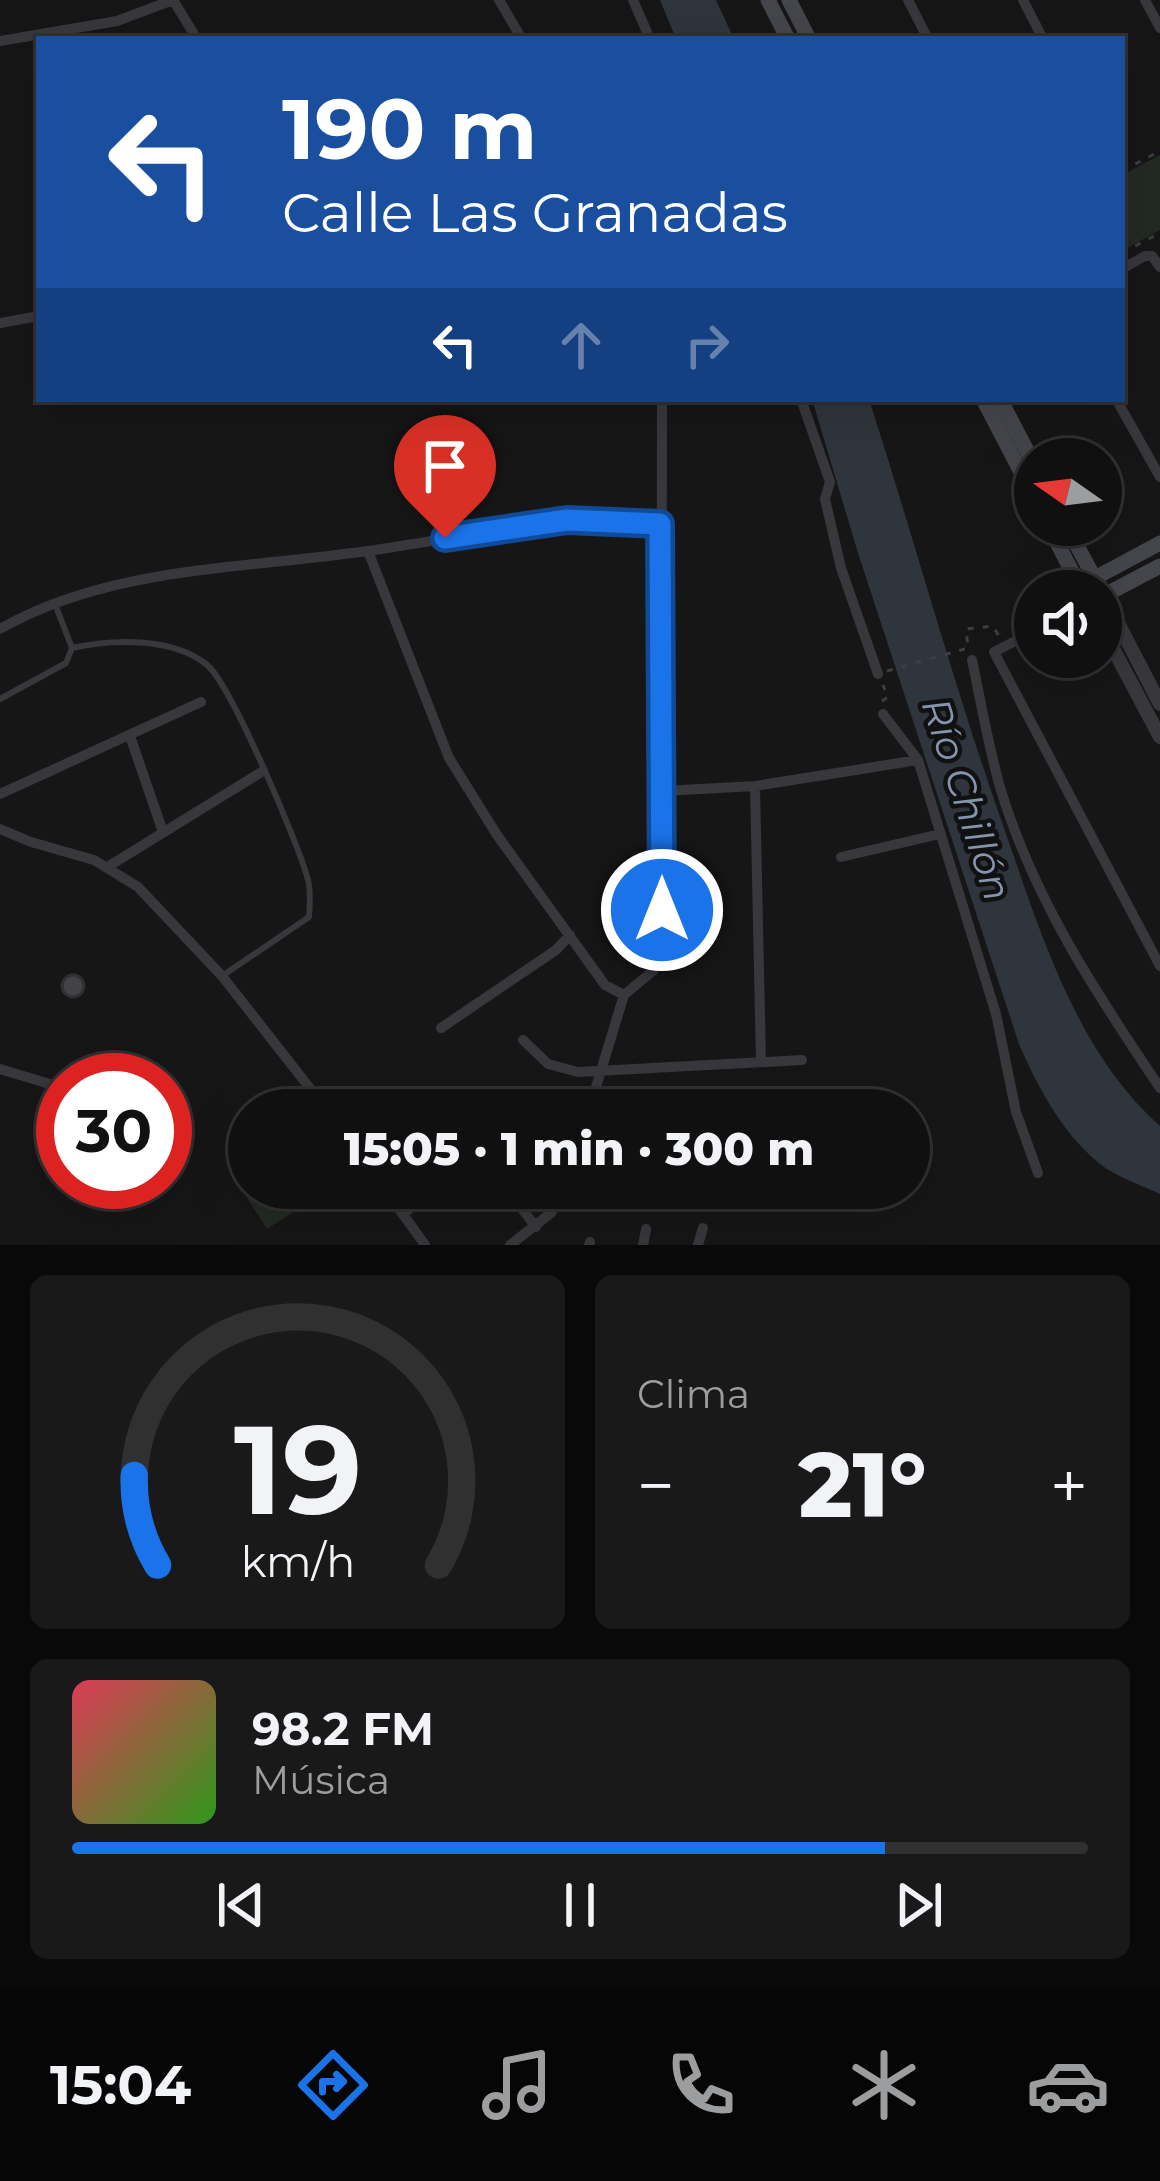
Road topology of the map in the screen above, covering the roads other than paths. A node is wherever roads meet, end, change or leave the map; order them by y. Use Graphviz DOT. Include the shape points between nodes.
graph roads {
  1 [pos="173,0"];
  2 [pos="499,0"];
  3 [pos="633,0"];
  4 [pos="767,0"];
  5 [pos="810,0"];
  6 [pos="908,0"];
  7 [pos="1023,0"];
  8 [pos="1145,0"];
  9 [pos="791,4"];
  10 [pos="776,16"];
  11 [pos="1160,28"];
  12 [pos="195,36"];
  13 [pos="520,36"];
  14 [pos="649,36"];
  15 [pos="786,36"];
  16 [pos="807,36"];
  17 [pos="926,36"];
  18 [pos="1041,36"];
  19 [pos="0,40"];
  20 [pos="1125,266"];
  21 [pos="1160,267"];
  22 [pos="36,317"];
  23 [pos="0,323"];
  24 [pos="662,402"];
  25 [pos="801,402"];
  26 [pos="985,402"];
  27 [pos="1002,402"];
  28 [pos="1118,402"];
  29 [pos="1020,438"];
  30 [pos="1014,458"];
  31 [pos="1160,477"];
  32 [pos="660,524"];
  33 [pos="1160,543"];
  34 [pos="368,551"];
  35 [pos="1160,566"];
  36 [pos="1112,570"];
  37 [pos="1122,586"];
  38 [pos="55,604"];
  39 [pos="0,629"];
  40 [pos="1122,633"];
  41 [pos="1014,642"];
  42 [pos="72,648"];
  43 [pos="972,660"];
  44 [pos="1122,666"];
  45 [pos="882,673"];
  46 [pos="0,700"];
  47 [pos="201,702"];
  48 [pos="1160,704"];
  49 [pos="884,714"];
  50 [pos="130,736"];
  51 [pos="1160,737"];
  52 [pos="917,760"];
  53 [pos="263,771"];
  54 [pos="755,786"];
  55 [pos="662,791"];
  56 [pos="0,794"];
  57 [pos="0,829"];
  58 [pos="163,832"];
  59 [pos="940,834"];
  60 [pos="841,857"];
  61 [pos="109,866"];
  62 [pos="571,935"];
  63 [pos="1160,966"];
  64 [pos="222,976"];
  65 [pos="624,995"];
  66 [pos="441,1028"];
  67 [pos="523,1040"];
  68 [pos="802,1060"];
  69 [pos="761,1062"];
  70 [pos="0,1069"];
  71 [pos="599,1071"];
  72 [pos="36,1080"];
  73 [pos="1160,1088"];
  74 [pos="311,1089"];
  75 [pos="594,1089"];
  76 [pos="1038,1173"];
  77 [pos="399,1209"];
  78 [pos="409,1209"];
  79 [pos="522,1209"];
  80 [pos="555,1209"];
  81 [pos="403,1214"];
  82 [pos="536,1227"];
  83 [pos="703,1228"];
  84 [pos="646,1229"];
  85 [pos="425,1245"];
  86 [pos="510,1245"];
  87 [pos="643,1245"];
  88 [pos="698,1245"];
  1 -- 12 [label="street"];
  1 -- 19 [label="street" via="117,21"];
  2 -- 13 [label="street"];
  3 -- 14 [label="street"];
  4 -- 10 [label="main road"];
  5 -- 9 [label="street"];
  6 -- 17 [label="street"];
  7 -- 18 [label="street"];
  8 -- 11 [label="street"];
  9 -- 10 [label="street"];
  9 -- 16 [label="main road"];
  10 -- 15 [label="main road"];
  20 -- 21 [label="street" via="1152,256"];
  22 -- 23 [label="street"];
  24 -- 32 [label="street"];
  25 -- 45 [label="street" via="830,482 825,499 841,568"];
  26 -- 30 [label="main road"];
  27 -- 29 [label="main road"];
  28 -- 31 [label="street"];
  32 -- 34 [label="street" via="522,524"];
  32 -- 55 [label="street"];
  33 -- 36 [label="main road"];
  34 -- 38 [label="street" via="166,577"];
  34 -- 62 [label="street" via="449,758"];
  35 -- 37 [label="main road"];
  38 -- 39 [label="street"];
  38 -- 42 [label="lane"];
  40 -- 48 [label="street"];
  41 -- 63 [label="street" via="994,652"];
  42 -- 46 [label="lane" via="66,663"];
  42 -- 53 [label="lane" via="160,645 211,667"];
  43 -- 73 [label="street" via="1000,788 1040,888 1079,968"];
  44 -- 51 [label="street"];
  47 -- 50 [label="street"];
  49 -- 52 [label="street"];
  50 -- 56 [label="street"];
  50 -- 58 [label="street"];
  52 -- 54 [label="street"];
  52 -- 59 [label="street"];
  53 -- 58 [label="street"];
  53 -- 64 [label="lane" via="308,880 309,917"];
  54 -- 55 [label="street"];
  54 -- 69 [label="street"];
  55 -- 65 [label="street" via="661,949 653,970"];
  57 -- 61 [label="street"];
  58 -- 61 [label="street"];
  59 -- 60 [label="street"];
  59 -- 76 [label="street"];
  61 -- 64 [label="street"];
  62 -- 65 [label="street" via="605,985"];
  62 -- 66 [label="street"];
  64 -- 74 [label="street"];
  65 -- 71 [label="street"];
  67 -- 71 [label="street" via="558,1069"];
  68 -- 69 [label="street"];
  69 -- 71 [label="street"];
  70 -- 72 [label="street"];
  71 -- 75 [label="street"];
  77 -- 81 [label="street"];
  78 -- 81 [label="street"];
  79 -- 82 [label="street"];
  80 -- 82 [label="street"];
  81 -- 85 [label="street"];
  82 -- 86 [label="street"];
  83 -- 88 [label="street"];
  84 -- 87 [label="street"];
}
